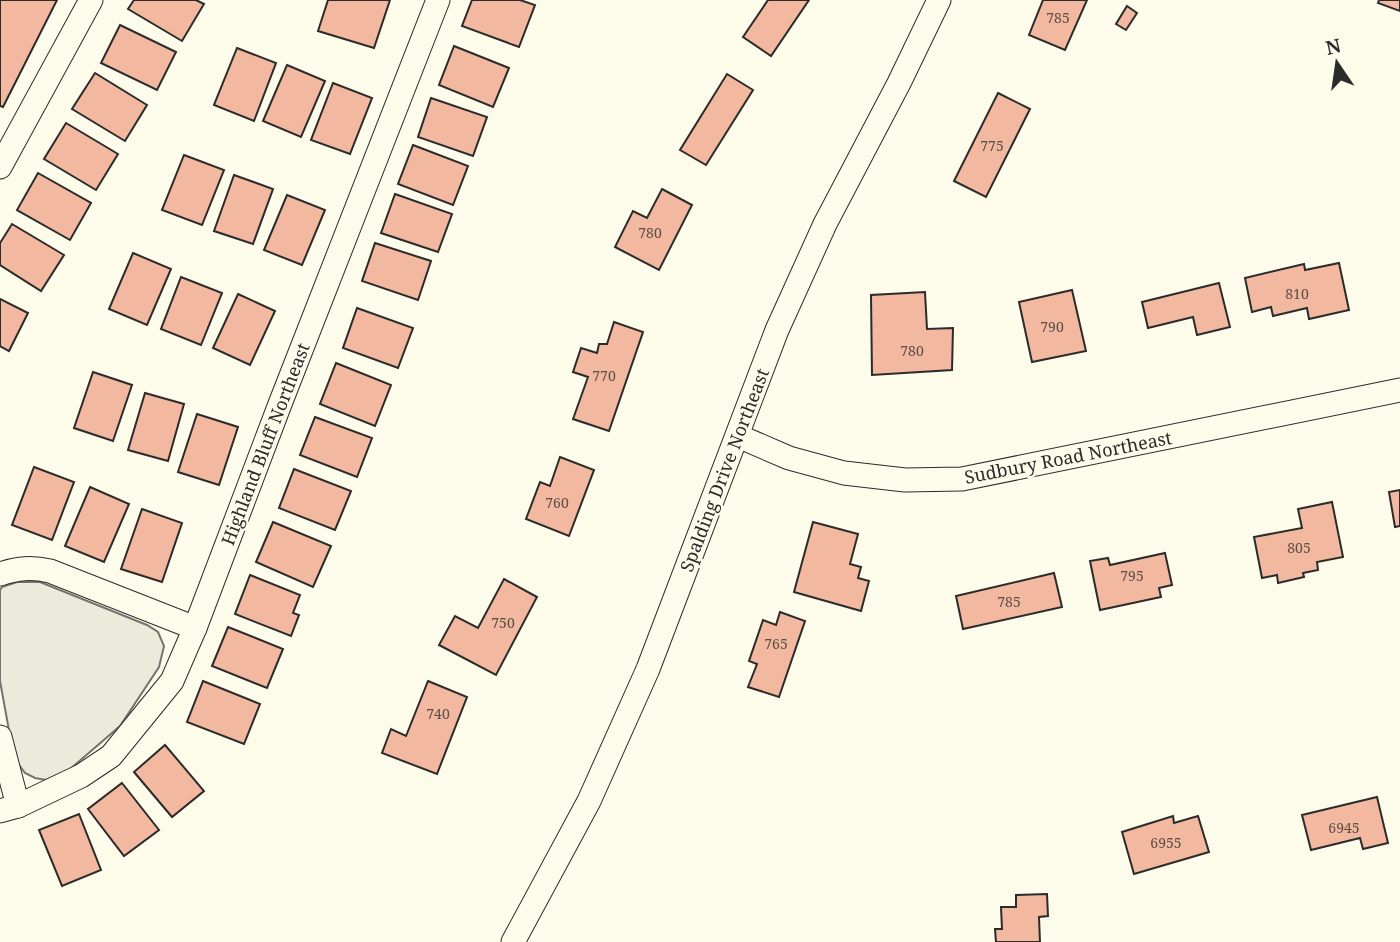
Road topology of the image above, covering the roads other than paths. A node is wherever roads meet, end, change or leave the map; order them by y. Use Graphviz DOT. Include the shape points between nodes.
graph roads {
  1 [pos="91,0"];
  2 [pos="438,0"];
  3 [pos="939,0"];
  4 [pos="0,167"];
  5 [pos="1400,390"];
  6 [pos="738,436"];
  7 [pos="0,574"];
  8 [pos="195,628"];
  9 [pos="0,737"];
  10 [pos="9,809"];
  11 [pos="513,942"];
  1 -- 4 [label="street"];
  2 -- 8 [label="street, Highland Bluff Northeast"];
  3 -- 6 [label="street, Spalding Drive Northeast" via="825,224 777,330"];
  5 -- 6 [label="street, Sudbury Road Northeast" via="962,479 905,480 844,473 789,458"];
  6 -- 11 [label="street, Spalding Drive Northeast" via="648,669 589,801"];
  7 -- 8 [label="street" via="15,569 50,571"];
  8 -- 10 [label="street, Highland Bluff Northeast" via="172,681 111,756 81,776"];
  9 -- 10 [label="street"];
}
